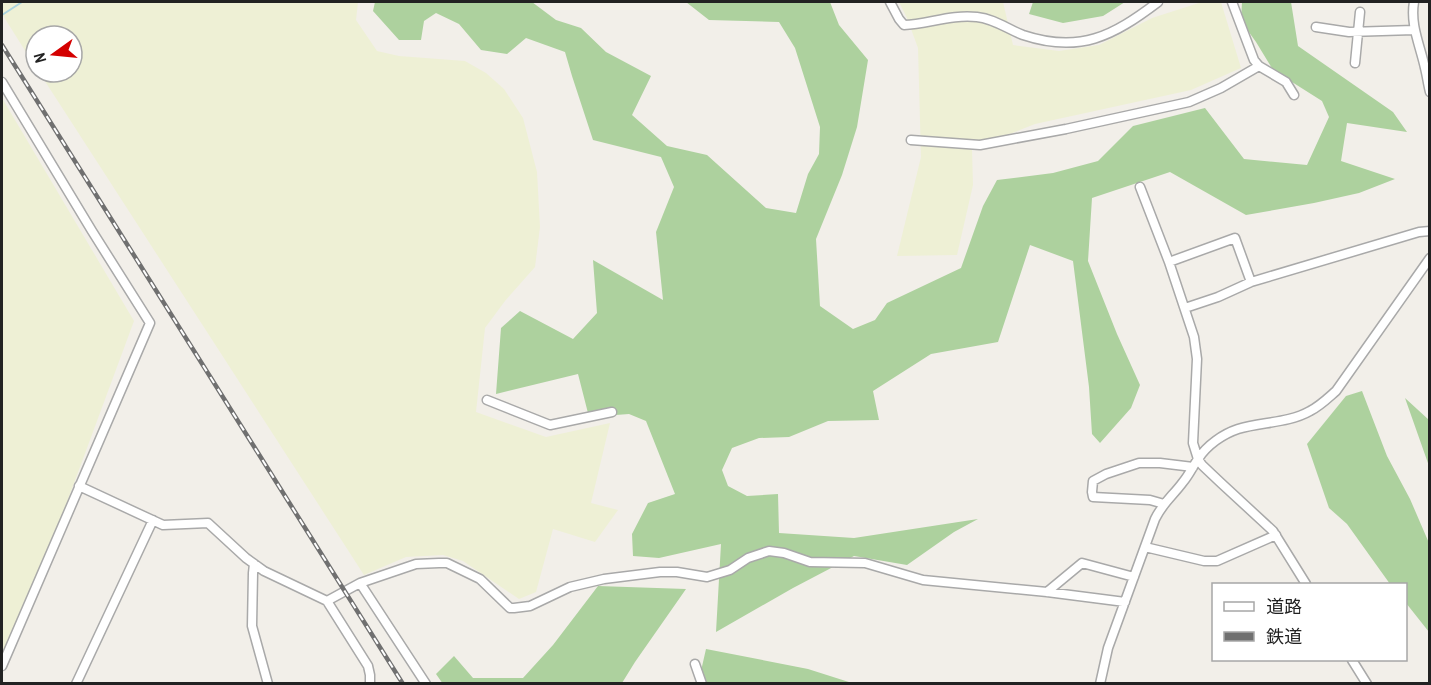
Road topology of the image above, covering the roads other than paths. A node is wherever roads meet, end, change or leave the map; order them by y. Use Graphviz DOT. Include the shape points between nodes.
graph roads {
  1 [pos="890,2"];
  2 [pos="1158,2"];
  3 [pos="1232,2"];
  4 [pos="1414,2"];
  5 [pos="1360,12"];
  6 [pos="1316,27"];
  7 [pos="1414,30"];
  8 [pos="1358,32"];
  9 [pos="1354,63"];
  10 [pos="1259,66"];
  11 [pos="2,82"];
  12 [pos="1430,92"];
  13 [pos="1294,95"];
  14 [pos="911,140"];
  15 [pos="1140,187"];
  16 [pos="1430,231"];
  17 [pos="1430,258"];
  18 [pos="1169,262"];
  19 [pos="1251,282"];
  20 [pos="1185,308"];
  21 [pos="487,400"];
  22 [pos="612,412"];
  23 [pos="1195,463"];
  24 [pos="80,486"];
  25 [pos="1164,504"];
  26 [pos="153,520"];
  27 [pos="1276,535"];
  28 [pos="1144,547"];
  29 [pos="254,564"];
  30 [pos="1134,577"];
  31 [pos="360,583"];
  32 [pos="1305,583"];
  33 [pos="1047,592"];
  34 [pos="327,601"];
  35 [pos="1125,602"];
  36 [pos="1353,661"];
  37 [pos="695,664"];
  38 [pos="2,666"];
  39 [pos="76,684"];
  40 [pos="268,684"];
  41 [pos="370,684"];
  42 [pos="426,684"];
  43 [pos="702,684"];
  44 [pos="1100,684"];
  45 [pos="1367,684"];
  1 -- 2 [label="street" via="904,25 978,17 997,21 1029,37 1069,43 1105,36"];
  3 -- 10 [label="street"];
  4 -- 7 [label="street"];
  5 -- 8 [label="street"];
  6 -- 8 [label="street"];
  7 -- 8 [label="street"];
  7 -- 12 [label="street"];
  8 -- 9 [label="street"];
  10 -- 13 [label="street" via="1286,82"];
  10 -- 14 [label="street" via="1189,102 1066,129 980,145"];
  11 -- 24 [label="street" via="150,323"];
  15 -- 18 [label="street"];
  16 -- 19 [label="street"];
  17 -- 23 [label="street" via="1336,391 1322,404 1309,412 1220,437"];
  18 -- 19 [label="street" via="1235,238"];
  18 -- 20 [label="street"];
  19 -- 20 [label="street"];
  20 -- 23 [label="street" via="1197,359"];
  21 -- 22 [label="street" via="550,425"];
  23 -- 25 [label="street"];
  23 -- 25 [label="street" via="1139,463 1093,481 1093,497"];
  23 -- 27 [label="street" via="1202,465"];
  24 -- 26 [label="street"];
  24 -- 38 [label="street"];
  25 -- 28 [label="street"];
  26 -- 29 [label="street" via="163,525 208,522"];
  26 -- 39 [label="street"];
  27 -- 28 [label="street" via="1217,561"];
  27 -- 32 [label="street"];
  28 -- 30 [label="street"];
  29 -- 34 [label="street"];
  29 -- 40 [label="street" via="252,626"];
  30 -- 33 [label="street" via="1082,563"];
  30 -- 35 [label="street"];
  31 -- 33 [label="street" via="416,564 447,563 480,579 514,608 530,606 570,587 604,579 660,572 706,578 769,551 810,562 865,563 923,580"];
  31 -- 34 [label="street"];
  31 -- 42 [label="street"];
  33 -- 35 [label="street"];
  34 -- 41 [label="street" via="368,666"];
  35 -- 44 [label="street"];
  36 -- 45 [label="street"];
  37 -- 43 [label="street"];
}
